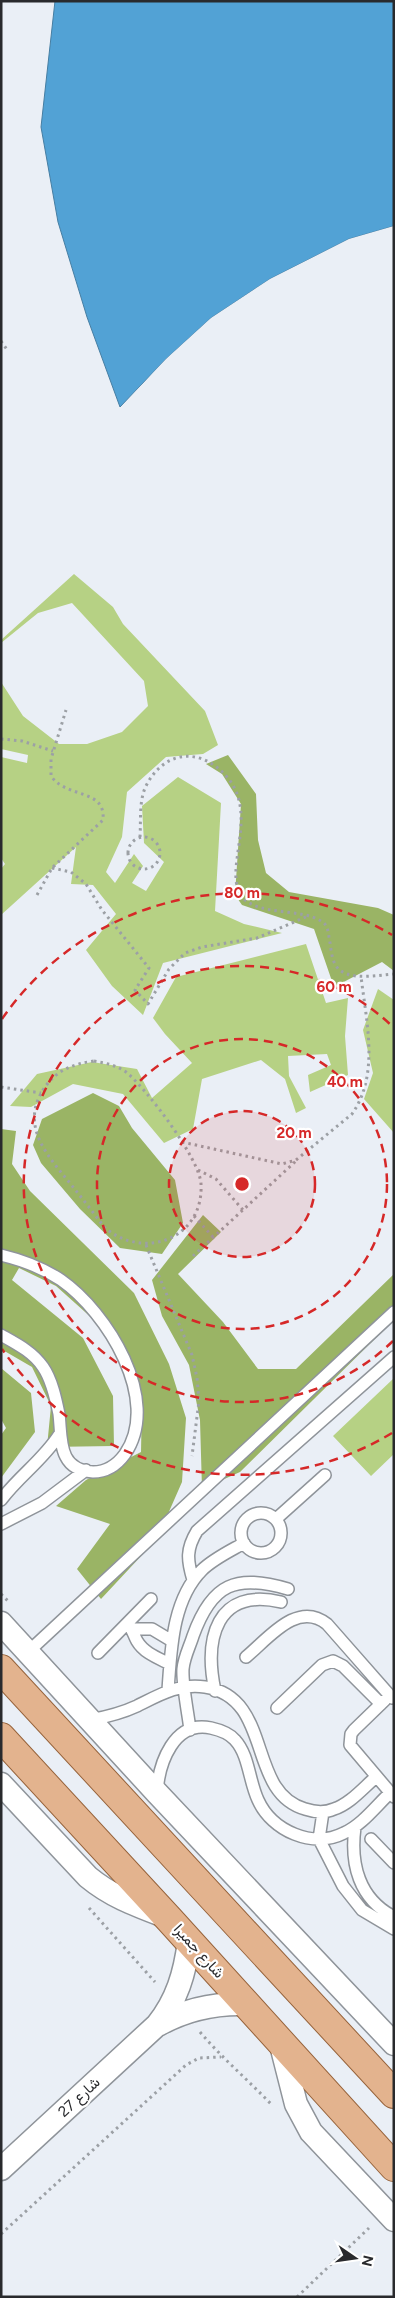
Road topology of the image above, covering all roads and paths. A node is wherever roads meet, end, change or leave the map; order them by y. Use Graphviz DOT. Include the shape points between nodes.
graph roads {
  1 [pos="1,341"];
  2 [pos="8,351"];
  3 [pos="66,710"];
  4 [pos="1,739"];
  5 [pos="53,751"];
  6 [pos="140,837"];
  7 [pos="52,868"];
  8 [pos="37,895"];
  9 [pos="309,916"];
  10 [pos="394,974"];
  11 [pos="361,976"];
  12 [pos="1,1087"];
  13 [pos="41,1093"];
  14 [pos="182,1142"];
  15 [pos="296,1160"];
  16 [pos="198,1170"];
  17 [pos="243,1210"];
  18 [pos="194,1216"];
  19 [pos="213,1237"];
  20 [pos="146,1244"];
  21 [pos="1,1256"];
  22 [pos="193,1256"];
  23 [pos="394,1312"];
  24 [pos="1,1335"];
  25 [pos="394,1357"];
  26 [pos="59,1435"];
  27 [pos="192,1456"];
  28 [pos="86,1470"];
  29 [pos="325,1475"];
  30 [pos="1,1500"];
  31 [pos="276,1519"];
  32 [pos="2,1522"];
  33 [pos="244,1544"];
  34 [pos="193,1580"];
  35 [pos="288,1589"];
  36 [pos="151,1599"];
  37 [pos="281,1602"];
  38 [pos="1,1624"];
  39 [pos="130,1627"];
  40 [pos="172,1641"];
  41 [pos="28,1652"];
  42 [pos="98,1653"];
  43 [pos="246,1657"];
  44 [pos="170,1664"];
  45 [pos="1,1669"];
  46 [pos="185,1687"];
  47 [pos="168,1690"];
  48 [pos="215,1691"];
  49 [pos="393,1698"];
  50 [pos="381,1704"];
  51 [pos="277,1708"];
  52 [pos="90,1720"];
  53 [pos="190,1730"];
  54 [pos="1,1737"];
  55 [pos="376,1777"];
  56 [pos="1,1784"];
  57 [pos="156,1793"];
  58 [pos="392,1795"];
  59 [pos="323,1812"];
  60 [pos="355,1827"];
  61 [pos="319,1839"];
  62 [pos="371,1839"];
  63 [pos="394,1863"];
  64 [pos="394,1917"];
  65 [pos="169,1918"];
  66 [pos="394,1929"];
  67 [pos="189,1941"];
  68 [pos="246,2004"];
  69 [pos="184,2012"];
  70 [pos="157,2025"];
  71 [pos="394,2044"];
  72 [pos="282,2045"];
  73 [pos="220,2057"];
  74 [pos="394,2094"];
  75 [pos="277,2108"];
  76 [pos="394,2167"];
  77 [pos="1,2170"];
  78 [pos="390,2216"];
  79 [pos="1,2234"];
  80 [pos="297,2297"];
  1 -- 2 [label="path"];
  3 -- 5 [label="path"];
  4 -- 5 [label="path" via="22,741"];
  5 -- 7 [label="path" via="50,768 56,783 92,797 104,810 103,820 97,828"];
  6 -- 6 [label="path" via="131,842 128,857 134,866 144,869 157,862 160,851 155,842"];
  6 -- 9 [label="path" via="141,806 154,775 168,762 178,758 188,756 209,760 229,779 242,811 236,876 239,892 252,904"];
  7 -- 8 [label="path"];
  7 -- 9 [label="path" via="71,872 86,884 102,910 150,968 135,990 148,1004 169,969 185,953 257,938"];
  9 -- 11 [label="path" via="321,920 328,928 336,966 343,972"];
  10 -- 11 [label="path"];
  11 -- 15 [label="path" via="370,1058 364,1090 352,1114"];
  12 -- 13 [label="path"];
  13 -- 14 [label="path" via="50,1080 70,1066 94,1061 110,1064 136,1082"];
  13 -- 20 [label="path" via="35,1124 46,1154 104,1227 124,1240"];
  14 -- 15 [label="path" via="274,1164"];
  14 -- 16 [label="path"];
  15 -- 17 [label="path"];
  16 -- 17 [label="path" via="216,1179"];
  16 -- 18 [label="path" via="201,1196"];
  17 -- 19 [label="path"];
  18 -- 19 [label="path"];
  18 -- 20 [label="path" via="172,1238"];
  19 -- 22 [label="path"];
  20 -- 27 [label="path" via="192,1355 198,1378 199,1402"];
  21 -- 28 [label="lane" via="35,1266 61,1280 83,1299 119,1347 130,1374 136,1413 132,1442 112,1467 103,1471"];
  23 -- 41 [label="lane"];
  24 -- 26 [label="lane" via="24,1348 43,1367 55,1398"];
  25 -- 34 [label="lane" via="197,1531 187,1554"];
  26 -- 28 [label="lane" via="67,1457 78,1468"];
  26 -- 30 [label="lane" via="51,1448"];
  28 -- 32 [label="lane" via="42,1503"];
  29 -- 31 [label="lane"];
  31 -- 33 [label="lane" via="261,1512 245,1519 241,1536"];
  31 -- 33 [label="lane" via="281,1535 273,1549 257,1552"];
  33 -- 34 [label="lane" via="214,1560"];
  34 -- 40 [label="lane" via="184,1596"];
  35 -- 46 [label="lane" via="267,1583 242,1582 230,1586 210,1601 185,1658"];
  36 -- 39 [label="lane"];
  37 -- 48 [label="lane" via="249,1599 230,1608 222,1616 212,1635 210,1663"];
  38 -- 41 [label="street"];
  39 -- 40 [label="lane" via="152,1629"];
  39 -- 42 [label="lane"];
  39 -- 44 [label="lane" via="145,1650"];
  40 -- 44 [label="lane"];
  41 -- 52 [label="street"];
  43 -- 49 [label="lane" via="291,1619 314,1616 327,1624"];
  44 -- 47 [label="lane"];
  45 -- 74 [label="main road"];
  46 -- 47 [label="lane"];
  46 -- 48 [label="lane" via="206,1687"];
  46 -- 53 [label="lane"];
  47 -- 52 [label="lane" via="125,1711"];
  48 -- 59 [label="lane" via="239,1706 251,1721 276,1790 303,1809"];
  49 -- 50 [label="lane"];
  50 -- 51 [label="lane" via="343,1666 333,1661 322,1665"];
  50 -- 55 [label="lane" via="354,1730 350,1739 352,1749"];
  52 -- 57 [label="street"];
  53 -- 57 [label="lane" via="175,1741 164,1757"];
  53 -- 61 [label="lane" via="213,1728 234,1739 243,1752 254,1791 266,1813 285,1830"];
  54 -- 65 [label="main road, شارع جميرا"];
  55 -- 58 [label="lane"];
  55 -- 59 [label="lane" via="336,1809"];
  56 -- 65 [label="street" via="88,1877 118,1898"];
  57 -- 71 [label="street"];
  58 -- 60 [label="lane"];
  59 -- 61 [label="lane"];
  60 -- 61 [label="lane" via="334,1838"];
  60 -- 64 [label="lane" via="354,1859 363,1890 381,1909"];
  61 -- 66 [label="lane" via="352,1899 375,1919"];
  62 -- 63 [label="lane"];
  65 -- 67 [label="main road, شارع جميرا"];
  67 -- 68 [label="main road, شارع جميرا"];
  67 -- 70 [label="street, شارع 27" via="181,1982 173,2002"];
  68 -- 69 [label="street, شارع 27" via="225,2004"];
  68 -- 72 [label="main road, شارع جميرا"];
  69 -- 70 [label="street, شارع 27"];
  69 -- 73 [label="path"];
  70 -- 77 [label="street, شارع 27"];
  72 -- 76 [label="main road, شارع جميرا"];
  72 -- 78 [label="street" via="296,2104 311,2132"];
  73 -- 75 [label="path" via="239,2070"];
  73 -- 79 [label="path" via="199,2058 186,2065"];
  78 -- 80 [label="path"];
}
